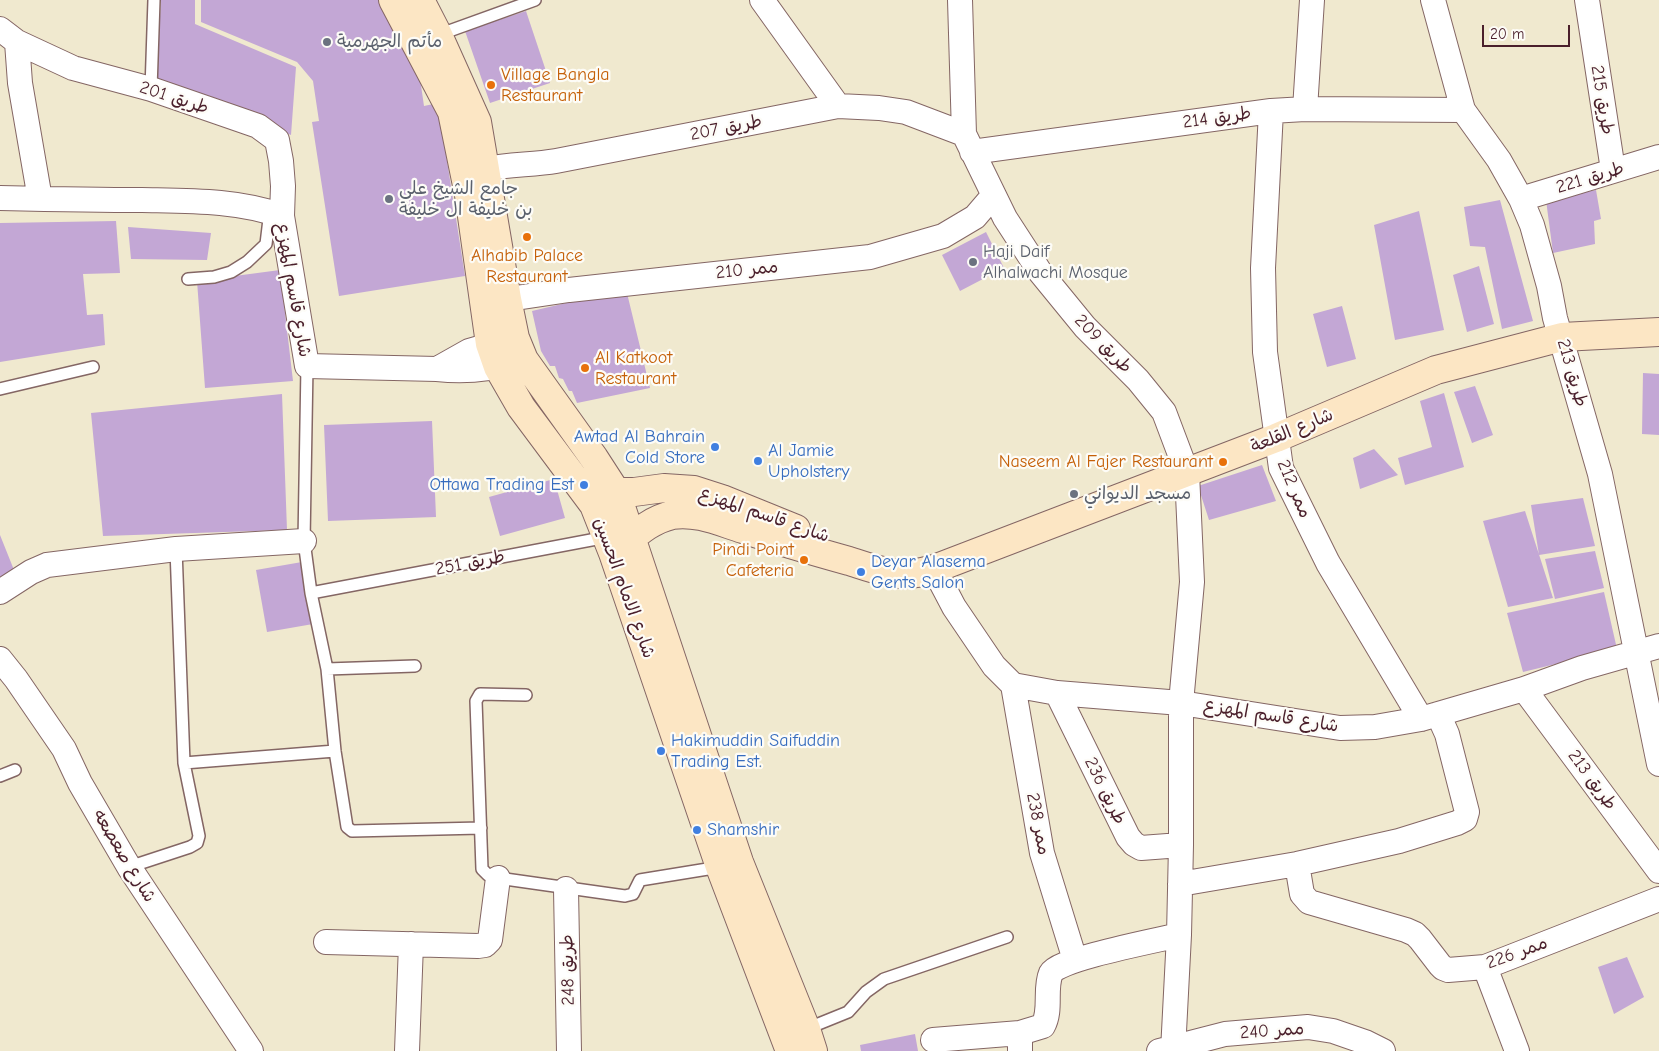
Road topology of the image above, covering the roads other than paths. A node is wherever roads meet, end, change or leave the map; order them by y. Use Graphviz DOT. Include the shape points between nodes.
graph roads {
  1 [pos="154,0"];
  2 [pos="393,0"];
  3 [pos="420,0"];
  4 [pos="535,0"];
  5 [pos="762,0"];
  6 [pos="960,0"];
  7 [pos="1312,0"];
  8 [pos="1433,0"];
  9 [pos="1587,0"];
  10 [pos="8,35"];
  11 [pos="438,35"];
  12 [pos="151,89"];
  13 [pos="838,106"];
  14 [pos="1305,109"];
  15 [pos="1271,110"];
  16 [pos="1463,110"];
  17 [pos="968,143"];
  18 [pos="1659,157"];
  19 [pos="486,169"];
  20 [pos="1613,170"];
  21 [pos="994,196"];
  22 [pos="0,198"];
  23 [pos="40,199"];
  24 [pos="1521,199"];
  25 [pos="276,214"];
  26 [pos="188,280"];
  27 [pos="496,301"];
  28 [pos="1659,332"];
  29 [pos="1562,337"];
  30 [pos="507,352"];
  31 [pos="307,366"];
  32 [pos="93,367"];
  33 [pos="0,389"];
  34 [pos="1276,438"];
  35 [pos="1187,473"];
  36 [pos="605,498"];
  37 [pos="619,539"];
  38 [pos="304,541"];
  39 [pos="176,549"];
  40 [pos="934,569"];
  41 [pos="0,592"];
  42 [pos="311,593"];
  43 [pos="1659,646"];
  44 [pos="1635,653"];
  45 [pos="0,659"];
  46 [pos="414,666"];
  47 [pos="327,669"];
  48 [pos="1013,685"];
  49 [pos="1524,689"];
  50 [pos="1057,693"];
  51 [pos="526,695"];
  52 [pos="1181,703"];
  53 [pos="1430,716"];
  54 [pos="335,751"];
  55 [pos="184,763"];
  56 [pos="1659,764"];
  57 [pos="14,770"];
  58 [pos="0,776"];
  59 [pos="481,828"];
  60 [pos="1181,845"];
  61 [pos="1297,864"];
  62 [pos="729,865"];
  63 [pos="129,867"];
  64 [pos="1659,871"];
  65 [pos="498,878"];
  66 [pos="1180,884"];
  67 [pos="566,889"];
  68 [pos="742,895"];
  69 [pos="1659,899"];
  70 [pos="1179,935"];
  71 [pos="1007,937"];
  72 [pos="326,942"];
  73 [pos="411,944"];
  74 [pos="1074,960"];
  75 [pos="1485,967"];
  76 [pos="810,1040"];
  77 [pos="934,1040"];
  78 [pos="1020,1042"];
  79 [pos="1168,1050"];
  80 [pos="251,1051"];
  81 [pos="407,1051"];
  82 [pos="570,1051"];
  83 [pos="790,1051"];
  84 [pos="1383,1051"];
  85 [pos="1517,1051"];
  1 -- 12 [label="lane"];
  2 -- 27 [label="street, شارع الامام الحسين" via="452,112"];
  3 -- 11 [label="street, شارع الامام الحسين"];
  4 -- 11 [label="lane"];
  5 -- 13 [label="street"];
  6 -- 17 [label="street, طريق 209"];
  7 -- 14 [label="street"];
  8 -- 16 [label="street, طريق 213"];
  9 -- 20 [label="street, طريق 215"];
  10 -- 12 [label="street, طريق 201" via="73,68"];
  10 -- 23 [label="street" via="20,83"];
  11 -- 19 [label="street, شارع الامام الحسين" via="477,122"];
  12 -- 25 [label="street, طريق 201" via="258,126 276,140 282,178"];
  13 -- 17 [label="street, طريق 207" via="906,112"];
  13 -- 19 [label="street, طريق 207" via="556,161"];
  14 -- 15 [label="street, طريق 214"];
  14 -- 16 [label="street, طريق 214"];
  15 -- 17 [label="street, طريق 214"];
  15 -- 34 [label="street, ممر 212" via="1263,268 1265,352"];
  16 -- 24 [label="street, طريق 213" via="1499,160"];
  17 -- 21 [label="street, طريق 209"];
  18 -- 20 [label="street, طريق 221"];
  19 -- 27 [label="street, شارع الامام الحسين"];
  20 -- 24 [label="street, طريق 221"];
  21 -- 27 [label="street, ممر 210" via="975,217 943,236 870,257 642,281"];
  21 -- 35 [label="street, طريق 209" via="1021,245 1052,286 1085,327 1138,380 1164,412"];
  22 -- 23 [label="street, شارع قاسم المهزع"];
  23 -- 25 [label="street, شارع قاسم المهزع" via="210,202"];
  24 -- 29 [label="street, طريق 213" via="1532,225"];
  25 -- 26 [label="lane" via="266,244 247,262 231,272"];
  25 -- 31 [label="street, شارع قاسم المهزع"];
  27 -- 30 [label="street, شارع الامام الحسين"];
  28 -- 29 [label="street, شارع القلعة"];
  29 -- 34 [label="street, شارع القلعة" via="1436,370"];
  29 -- 44 [label="street, طريق 213" via="1600,474"];
  30 -- 31 [label="street, شارع قاسم المهزع" via="469,351 437,369"];
  30 -- 36 [label="street, شارع الامام الحسين" via="594,458"];
  31 -- 38 [label="lane"];
  32 -- 33 [label="lane"];
  34 -- 35 [label="street, شارع القلعة"];
  34 -- 53 [label="street, ممر 212" via="1281,468 1328,563"];
  35 -- 40 [label="street, شارع القلعة"];
  35 -- 52 [label="street, طريق 209" via="1192,582"];
  36 -- 37 [label="street, شارع الامام الحسين"];
  36 -- 40 [label="street, شارع قاسم المهزع" via="664,488 694,490 792,528 918,559"];
  37 -- 40 [label="street, شارع قاسم المهزع" via="658,519 689,514 887,572 915,574"];
  37 -- 42 [label="lane, طريق 251"];
  37 -- 62 [label="street, شارع الامام الحسين"];
  38 -- 39 [label="street"];
  38 -- 42 [label="lane"];
  39 -- 41 [label="street" via="47,565"];
  39 -- 55 [label="lane"];
  40 -- 48 [label="street" via="954,608 994,666"];
  42 -- 47 [label="lane"];
  43 -- 44 [label="street, شارع قاسم المهزع"];
  44 -- 49 [label="street, شارع قاسم المهزع"];
  44 -- 56 [label="street, طريق 213"];
  45 -- 63 [label="street, شارع صعصعه" via="64,749"];
  46 -- 47 [label="lane"];
  47 -- 54 [label="lane"];
  48 -- 50 [label="street, شارع قاسم المهزع"];
  48 -- 74 [label="street, ممر 238" via="1042,853"];
  49 -- 53 [label="street, شارع قاسم المهزع"];
  49 -- 64 [label="street, طريق 213"];
  50 -- 52 [label="street, شارع قاسم المهزع"];
  50 -- 60 [label="street, طريق 236" via="1128,837 1141,848"];
  51 -- 59 [label="lane" via="480,694 476,701"];
  52 -- 53 [label="street, شارع قاسم المهزع" via="1340,728 1375,728"];
  52 -- 60 [label="street"];
  53 -- 61 [label="street" via="1447,734 1467,812 1465,819 1400,841"];
  54 -- 55 [label="lane"];
  54 -- 59 [label="lane" via="345,819 352,831"];
  55 -- 63 [label="lane" via="199,836 197,843"];
  57 -- 58 [label="lane"];
  59 -- 65 [label="lane" via="482,868"];
  60 -- 66 [label="street"];
  61 -- 66 [label="street"];
  61 -- 75 [label="street, ممر 226" via="1302,894 1309,902 1415,934 1448,970"];
  62 -- 67 [label="lane" via="640,880 630,896"];
  62 -- 68 [label="street, شارع الامام الحسين"];
  63 -- 80 [label="street, شارع صعصعه"];
  65 -- 67 [label="lane"];
  65 -- 73 [label="street" via="490,940 485,945"];
  66 -- 70 [label="street"];
  67 -- 82 [label="street, طريق 248"];
  68 -- 76 [label="street, شارع الامام الحسين"];
  68 -- 83 [label="street, شارع الامام الحسين"];
  69 -- 75 [label="street, ممر 226"];
  70 -- 74 [label="street"];
  70 -- 79 [label="street"];
  71 -- 76 [label="lane" via="884,979 866,992 848,1012"];
  72 -- 73 [label="street"];
  73 -- 81 [label="street"];
  74 -- 78 [label="street" via="1058,966 1050,975 1044,1026"];
  75 -- 85 [label="street"];
  77 -- 78 [label="street"];
  79 -- 84 [label="street, ممر 240" via="1225,1034 1308,1027 1333,1031"];
}
